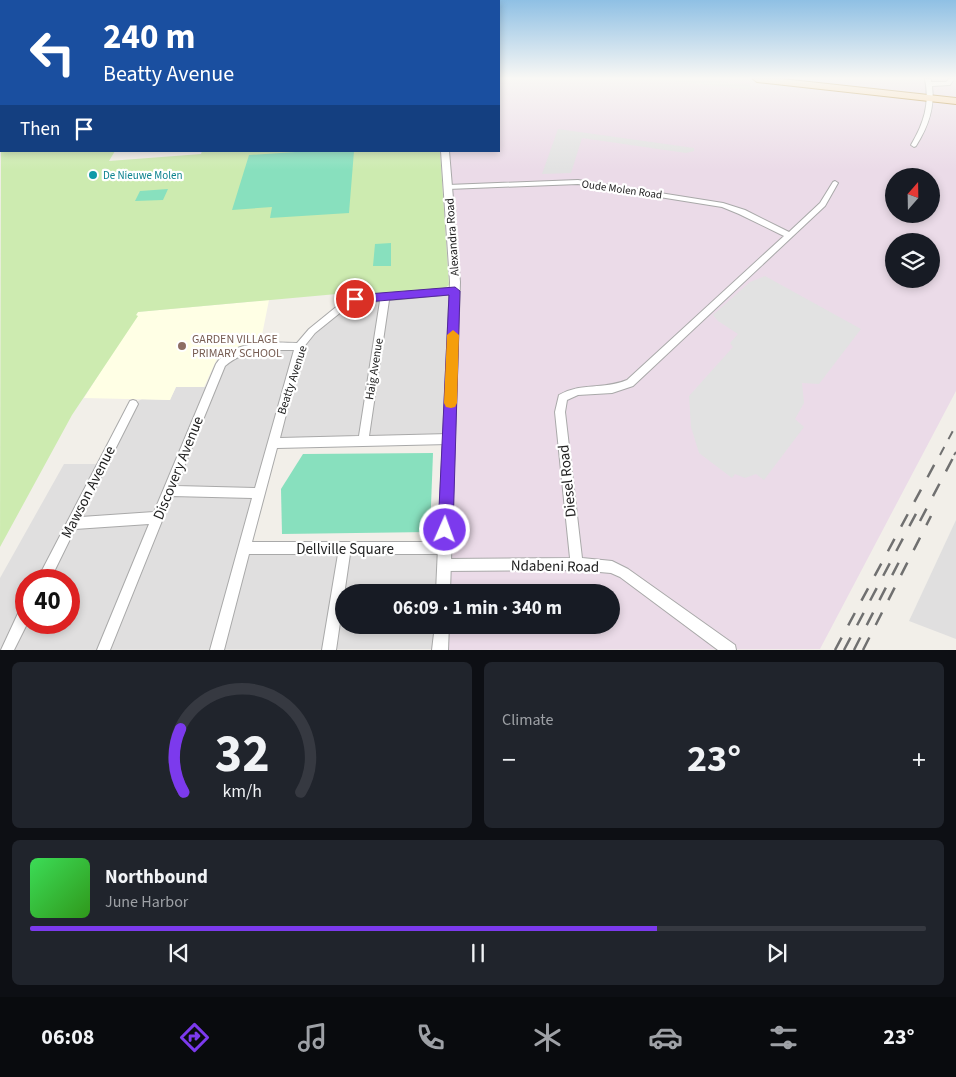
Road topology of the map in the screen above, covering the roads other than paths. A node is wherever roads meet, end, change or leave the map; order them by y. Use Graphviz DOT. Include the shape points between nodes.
graph roads {
  1 [pos="927,109"];
  2 [pos="914,145"];
  3 [pos="445,152"];
  4 [pos="835,183"];
  5 [pos="448,187"];
  6 [pos="789,235"];
  7 [pos="455,291"];
  8 [pos="384,297"];
  9 [pos="299,347"];
  10 [pos="133,404"];
  11 [pos="449,439"];
  12 [pos="363,441"];
  13 [pos="273,442"];
  14 [pos="169,491"];
  15 [pos="259,493"];
  16 [pos="157,518"];
  17 [pos="72,523"];
  18 [pos="245,548"];
  19 [pos="445,548"];
  20 [pos="345,549"];
  21 [pos="577,564"];
  22 [pos="444,565"];
  23 [pos="49,569"];
  24 [pos="443,584"];
  25 [pos="15,634"];
  26 [pos="441,634"];
  27 [pos="7,650"];
  28 [pos="104,650"];
  29 [pos="217,650"];
  30 [pos="329,650"];
  31 [pos="440,650"];
  32 [pos="730,650"];
  1 -- 2 [label="street" via="923,131"];
  3 -- 5 [label="street, Alexandra Road"];
  4 -- 6 [label="street" via="824,204"];
  5 -- 6 [label="street, Oude Molen Road" via="587,183 723,205"];
  5 -- 7 [label="street, Alexandra Road"];
  6 -- 21 [label="street, Diesel Road" via="630,382 619,388 574,392 562,398 560,412"];
  7 -- 8 [label="street, Beatty Avenue"];
  7 -- 11 [label="street, Alexandra Road"];
  8 -- 9 [label="street, Beatty Avenue" via="349,301 312,331"];
  8 -- 12 [label="street, Haig Avenue"];
  9 -- 13 [label="street, Beatty Avenue"];
  9 -- 14 [label="street, Discovery Avenue" via="260,346 221,364"];
  10 -- 17 [label="street, Mawson Avenue"];
  11 -- 12 [label="street"];
  11 -- 19 [label="street, Alexandra Road"];
  12 -- 13 [label="street"];
  13 -- 15 [label="street, Beatty Avenue"];
  14 -- 15 [label="street"];
  14 -- 16 [label="street, Discovery Avenue"];
  15 -- 18 [label="street, Beatty Avenue"];
  16 -- 17 [label="street"];
  16 -- 28 [label="street, Discovery Avenue"];
  17 -- 23 [label="street, Mawson Avenue"];
  18 -- 20 [label="street, Dellville Square"];
  18 -- 29 [label="street, Beatty Avenue"];
  19 -- 20 [label="street, Dellville Square"];
  19 -- 22 [label="street, Alexandra Road"];
  20 -- 30 [label="street"];
  21 -- 22 [label="street, Ndabeni Road"];
  21 -- 32 [label="street, Ndabeni Road" via="612,567 624,573"];
  22 -- 24 [label="street, Alexandra Road"];
  25 -- 27 [label="street"];
  26 -- 31 [label="street"];
}
